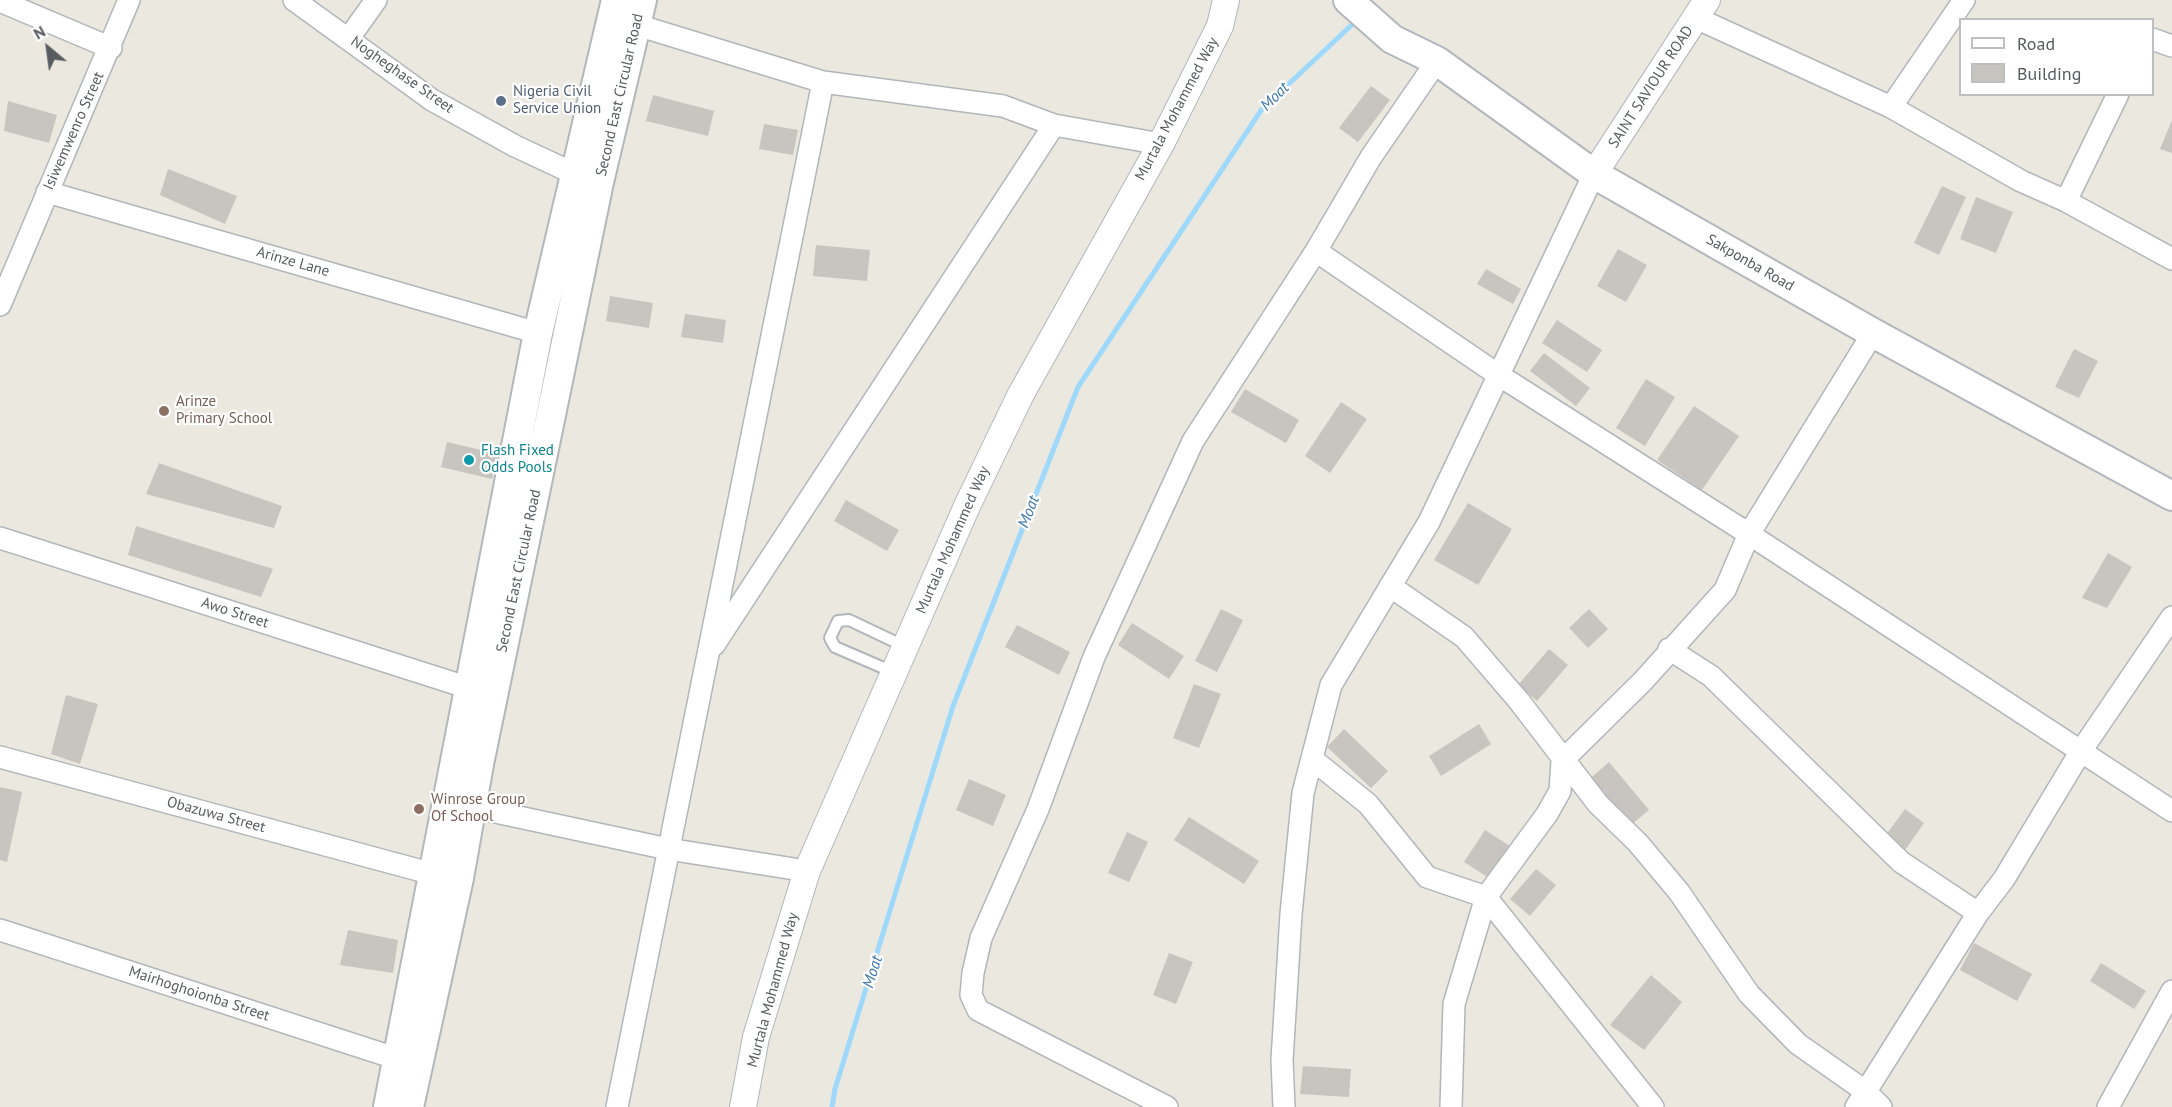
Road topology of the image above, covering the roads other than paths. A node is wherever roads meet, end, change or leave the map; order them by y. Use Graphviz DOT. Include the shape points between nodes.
graph roads {
  1 [pos="129,0"];
  2 [pos="294,0"];
  3 [pos="376,0"];
  4 [pos="616,0"];
  5 [pos="1226,0"];
  6 [pos="1348,0"];
  7 [pos="1964,0"];
  8 [pos="0,1"];
  9 [pos="1702,9"];
  10 [pos="639,13"];
  11 [pos="350,38"];
  12 [pos="2154,40"];
  13 [pos="2172,46"];
  14 [pos="111,48"];
  15 [pos="1437,61"];
  16 [pos="823,81"];
  17 [pos="2117,96"];
  18 [pos="1891,107"];
  19 [pos="1054,125"];
  20 [pos="1161,144"];
  21 [pos="1594,174"];
  22 [pos="578,175"];
  23 [pos="47,192"];
  24 [pos="2066,201"];
  25 [pos="1316,251"];
  26 [pos="8,258"];
  27 [pos="2172,259"];
  28 [pos="0,305"];
  29 [pos="538,333"];
  30 [pos="1873,333"];
  31 [pos="1497,374"];
  32 [pos="2172,496"];
  33 [pos="1749,534"];
  34 [pos="0,538"];
  35 [pos="1390,586"];
  36 [pos="2172,618"];
  37 [pos="906,647"];
  38 [pos="1669,650"];
  39 [pos="707,656"];
  40 [pos="895,673"];
  41 [pos="469,688"];
  42 [pos="2081,751"];
  43 [pos="0,757"];
  44 [pos="1312,759"];
  45 [pos="1562,761"];
  46 [pos="459,805"];
  47 [pos="2172,811"];
  48 [pos="668,849"];
  49 [pos="807,871"];
  50 [pos="433,874"];
  51 [pos="1486,897"];
  52 [pos="1978,913"];
  53 [pos="0,930"];
  54 [pos="2172,991"];
  55 [pos="398,1059"];
  56 [pos="1860,1099"];
  57 [pos="388,1107"];
  58 [pos="409,1107"];
  59 [pos="617,1107"];
  60 [pos="743,1107"];
  61 [pos="1167,1107"];
  62 [pos="1284,1107"];
  63 [pos="1451,1107"];
  64 [pos="1653,1107"];
  65 [pos="1881,1107"];
  66 [pos="2108,1107"];
  1 -- 14 [label="street, Isiwemwenro Street"];
  2 -- 11 [label="street, Nogheghase Street"];
  3 -- 11 [label="street"];
  4 -- 22 [label="main road, Second East Circular Road"];
  5 -- 20 [label="street, Murtala Mohammed Way" via="1220,26"];
  6 -- 15 [label="main road, Sakponba Road" via="1392,39"];
  7 -- 18 [label="street"];
  8 -- 14 [label="street"];
  9 -- 18 [label="street"];
  9 -- 21 [label="street, SAINT SAVIOUR ROAD"];
  10 -- 16 [label="street"];
  10 -- 46 [label="main road, Second East Circular Road"];
  11 -- 22 [label="street, Nogheghase Street" via="432,100"];
  12 -- 13 [label="street"];
  14 -- 23 [label="street, Isiwemwenro Street"];
  15 -- 21 [label="main road, Sakponba Road"];
  15 -- 25 [label="street" via="1371,157"];
  16 -- 19 [label="street" via="1004,106"];
  16 -- 39 [label="street"];
  17 -- 24 [label="street"];
  18 -- 24 [label="street" via="2021,181"];
  19 -- 20 [label="street"];
  19 -- 39 [label="street"];
  20 -- 37 [label="street, Murtala Mohammed Way" via="1021,394"];
  21 -- 30 [label="main road, Sakponba Road"];
  21 -- 31 [label="street"];
  22 -- 29 [label="main road, Second East Circular Road"];
  23 -- 26 [label="street, Isiwemwenro Street"];
  23 -- 29 [label="street, Arinze Lane"];
  24 -- 27 [label="street"];
  25 -- 31 [label="street"];
  25 -- 61 [label="street" via="1193,441 1094,657 1038,809 981,938 973,973 971,995 978,1010"];
  26 -- 28 [label="street, Isiwemwenro Street"];
  29 -- 41 [label="main road, Second East Circular Road"];
  30 -- 32 [label="main road, Sakponba Road"];
  30 -- 33 [label="street"];
  31 -- 33 [label="street"];
  31 -- 35 [label="street" via="1429,522"];
  33 -- 38 [label="street" via="1725,590"];
  33 -- 42 [label="street"];
  34 -- 41 [label="street, Awo Street"];
  35 -- 44 [label="street" via="1331,685"];
  35 -- 45 [label="street" via="1464,637 1519,701"];
  36 -- 42 [label="street"];
  37 -- 40 [label="street, Murtala Mohammed Way"];
  37 -- 40 [label="lane" via="849,620 838,621 830,638 835,647"];
  38 -- 45 [label="street"];
  38 -- 52 [label="street" via="1711,676 1901,862"];
  39 -- 48 [label="street"];
  40 -- 49 [label="street, Murtala Mohammed Way"];
  41 -- 46 [label="main road, Second East Circular Road"];
  42 -- 47 [label="street"];
  42 -- 52 [label="street" via="2004,879"];
  43 -- 50 [label="street, Obazuwa Street"];
  44 -- 51 [label="street" via="1368,804 1427,877"];
  44 -- 62 [label="street" via="1303,793 1291,914 1282,1059"];
  45 -- 51 [label="street" via="1560,791"];
  45 -- 56 [label="street" via="1679,892 1749,994 1797,1044"];
  46 -- 48 [label="street"];
  46 -- 50 [label="main road, Second East Circular Road"];
  46 -- 58 [label="main road, Second East Circular Road" via="459,878"];
  48 -- 49 [label="street"];
  48 -- 59 [label="street"];
  49 -- 60 [label="street, Murtala Mohammed Way" via="756,1037"];
  50 -- 55 [label="main road, Second East Circular Road"];
  51 -- 63 [label="street" via="1454,1004"];
  51 -- 64 [label="street"];
  52 -- 56 [label="street"];
  53 -- 55 [label="street, Mairhoghoionba Street"];
  54 -- 66 [label="street"];
  55 -- 57 [label="main road, Second East Circular Road"];
  56 -- 65 [label="street"];
}
